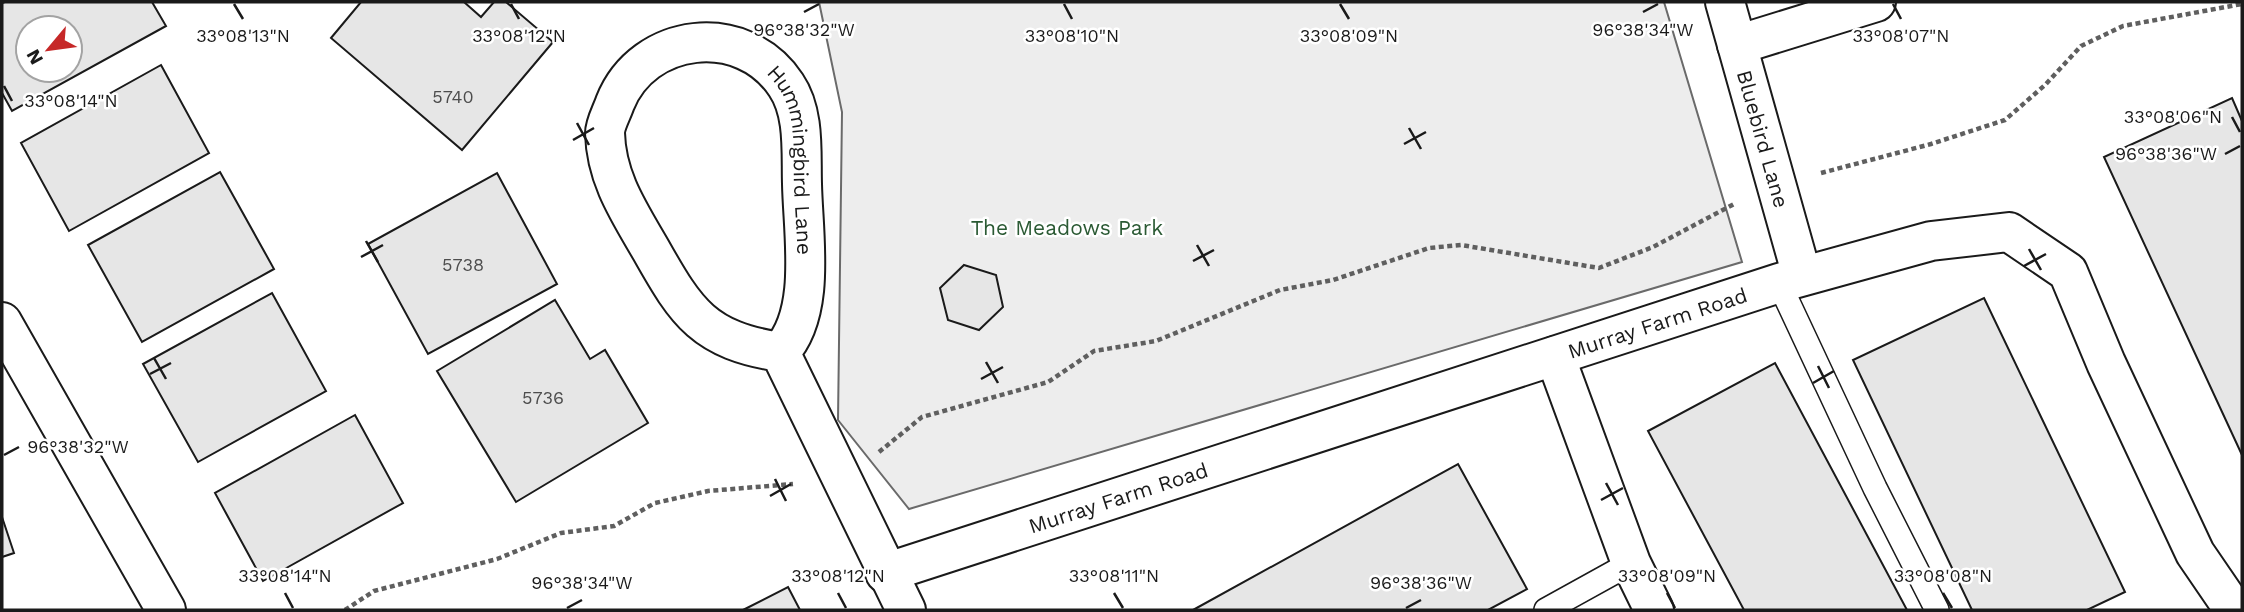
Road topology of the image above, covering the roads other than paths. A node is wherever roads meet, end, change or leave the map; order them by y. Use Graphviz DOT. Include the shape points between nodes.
graph roads {
  1 [pos="1724,2"];
  2 [pos="1876,2"];
  3 [pos="1737,45"];
  4 [pos="1791,280"];
  5 [pos="2,322"];
  6 [pos="780,352"];
  7 [pos="1555,356"];
  8 [pos="1631,563"];
  9 [pos="885,573"];
  10 [pos="166,610"];
  11 [pos="906,610"];
  12 [pos="1546,610"];
  13 [pos="1654,610"];
  14 [pos="1937,610"];
  15 [pos="2235,610"];
  1 -- 3 [label="street, Bluebird Lane"];
  2 -- 3 [label="street"];
  3 -- 4 [label="street, Bluebird Lane" via="1776,184"];
  4 -- 7 [label="street, Murray Farm Road"];
  4 -- 14 [label="lane" via="1875,488"];
  4 -- 15 [label="street, Murray Farm Road" via="1931,241 2008,232 2068,272 2195,553"];
  5 -- 10 [label="street"];
  6 -- 6 [label="street, Hummingbird Lane" via="793,338 804,305 801,125 787,86 765,63 735,46 696,41 653,55 624,81 605,130 612,181 680,302 707,328 745,346"];
  6 -- 9 [label="street"];
  7 -- 8 [label="street"];
  7 -- 9 [label="street, Murray Farm Road"];
  8 -- 12 [label="lane"];
  8 -- 13 [label="street"];
  9 -- 11 [label="street"];
}
